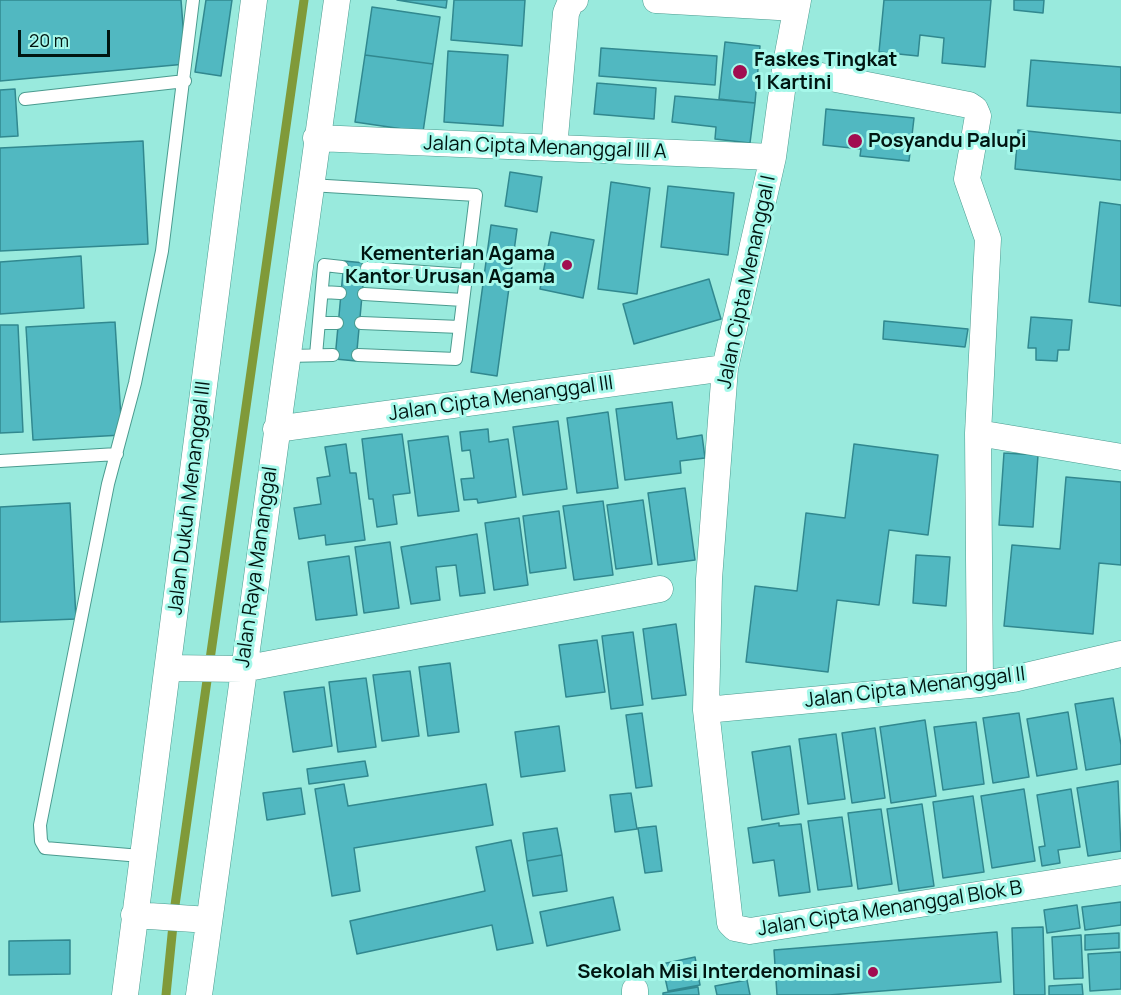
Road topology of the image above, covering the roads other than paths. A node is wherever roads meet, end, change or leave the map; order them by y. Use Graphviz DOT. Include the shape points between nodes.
graph roads {
  1 [pos="193,0"];
  2 [pos="254,0"];
  3 [pos="337,0"];
  4 [pos="575,0"];
  5 [pos="656,0"];
  6 [pos="797,4"];
  7 [pos="785,69"];
  8 [pos="184,81"];
  9 [pos="25,99"];
  10 [pos="316,138"];
  11 [pos="554,148"];
  12 [pos="773,157"];
  13 [pos="310,185"];
  14 [pos="342,267"];
  15 [pos="367,268"];
  16 [pos="466,275"];
  17 [pos="323,292"];
  18 [pos="339,293"];
  19 [pos="364,294"];
  20 [pos="463,300"];
  21 [pos="320,323"];
  22 [pos="336,323"];
  23 [pos="361,323"];
  24 [pos="460,327"];
  25 [pos="316,354"];
  26 [pos="333,355"];
  27 [pos="358,355"];
  28 [pos="286,356"];
  29 [pos="725,369"];
  30 [pos="276,429"];
  31 [pos="978,433"];
  32 [pos="117,454"];
  33 [pos="1121,457"];
  34 [pos="0,461"];
  35 [pos="660,589"];
  36 [pos="1121,654"];
  37 [pos="172,668"];
  38 [pos="240,669"];
  39 [pos="980,684"];
  40 [pos="706,710"];
  41 [pos="141,856"];
  42 [pos="1121,872"];
  43 [pos="137,915"];
  44 [pos="200,919"];
  45 [pos="124,995"];
  46 [pos="199,995"];
  1 -- 8 [label="lane"];
  2 -- 37 [label="street, Jalan Dukuh Menanggal III"];
  3 -- 10 [label="street, Jalan Raya Mananggal"];
  4 -- 11 [label="street" via="566,13"];
  5 -- 6 [label="street"];
  6 -- 7 [label="street, Jalan Cipta Menanggal I"];
  7 -- 12 [label="street, Jalan Cipta Menanggal I"];
  7 -- 31 [label="street" via="975,109 978,116 967,179 985,227 989,254"];
  8 -- 9 [label="lane"];
  8 -- 32 [label="lane" via="162,251"];
  10 -- 11 [label="street, Jalan Cipta Menanggal III A"];
  10 -- 13 [label="street, Jalan Raya Mananggal"];
  11 -- 12 [label="street, Jalan Cipta Menanggal III A"];
  12 -- 29 [label="street, Jalan Cipta Menanggal I"];
  13 -- 16 [label="lane" via="476,195"];
  13 -- 28 [label="street, Jalan Raya Mananggal"];
  14 -- 17 [label="lane" via="324,265"];
  15 -- 16 [label="lane"];
  16 -- 20 [label="lane"];
  17 -- 18 [label="lane"];
  17 -- 21 [label="lane"];
  19 -- 20 [label="lane"];
  20 -- 24 [label="lane"];
  21 -- 22 [label="lane"];
  21 -- 25 [label="lane"];
  23 -- 24 [label="lane"];
  24 -- 27 [label="lane" via="456,359"];
  25 -- 26 [label="lane"];
  25 -- 28 [label="lane"];
  28 -- 30 [label="street, Jalan Raya Mananggal"];
  29 -- 30 [label="street, Jalan Cipta Menanggal III"];
  29 -- 40 [label="street, Jalan Cipta Menanggal I" via="709,579"];
  30 -- 38 [label="street, Jalan Raya Mananggal"];
  31 -- 33 [label="street"];
  31 -- 39 [label="street"];
  32 -- 34 [label="lane"];
  32 -- 41 [label="lane" via="40,825 45,848"];
  35 -- 38 [label="street"];
  36 -- 39 [label="street, Jalan Cipta Menanggal II"];
  37 -- 38 [label="street"];
  37 -- 41 [label="street, Jalan Dukuh Menanggal III"];
  38 -- 44 [label="street, Jalan Raya Mananggal"];
  39 -- 40 [label="street, Jalan Cipta Menanggal II"];
  40 -- 42 [label="street, Jalan Cipta Menanggal Blok B" via="730,923 742,931"];
  41 -- 43 [label="street, Jalan Dukuh Menanggal III"];
  43 -- 44 [label="street"];
  43 -- 45 [label="street, Jalan Dukuh Menanggal III"];
  44 -- 46 [label="street, Jalan Raya Mananggal"];
}
